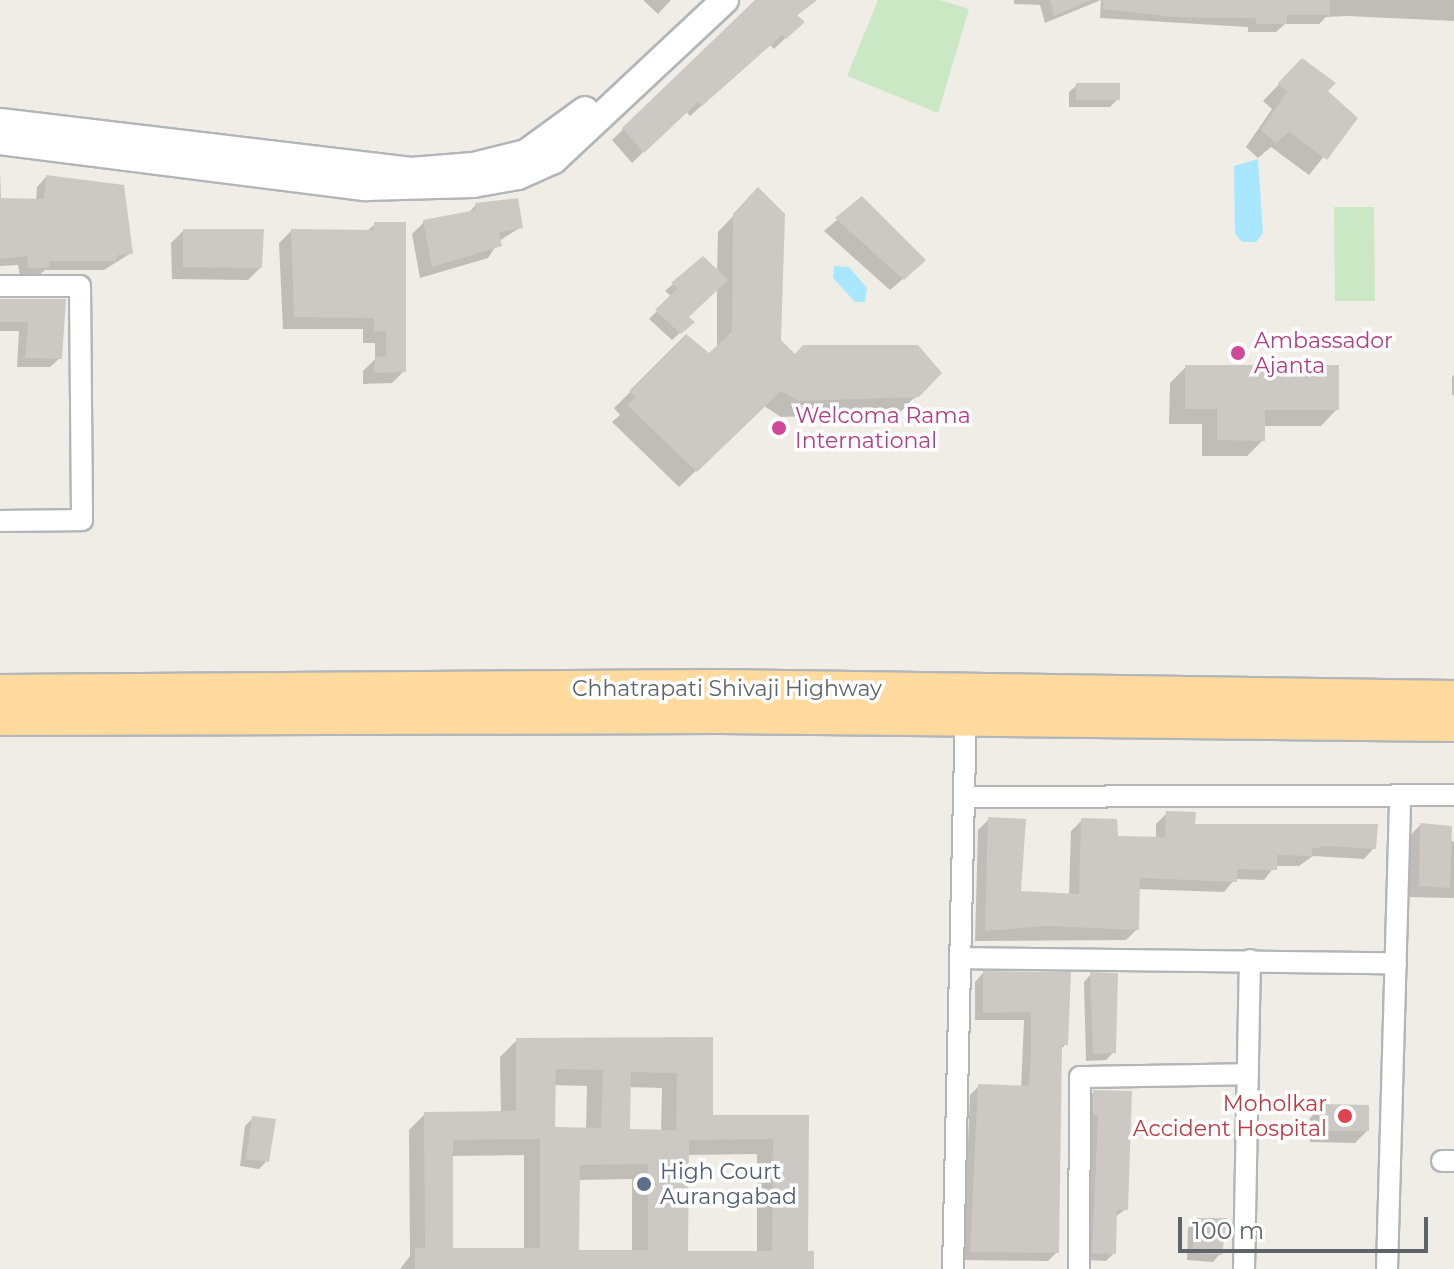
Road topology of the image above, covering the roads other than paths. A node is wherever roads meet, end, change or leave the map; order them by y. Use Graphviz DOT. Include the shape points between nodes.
graph roads {
  1 [pos="701,0"];
  2 [pos="725,0"];
  3 [pos="0,122"];
  4 [pos="0,141"];
  5 [pos="412,179"];
  6 [pos="0,286"];
  7 [pos="0,521"];
  8 [pos="0,692"];
  9 [pos="1454,698"];
  10 [pos="966,707"];
  11 [pos="0,718"];
  12 [pos="1454,724"];
  13 [pos="1454,795"];
  14 [pos="964,797"];
  15 [pos="1400,798"];
  16 [pos="962,958"];
  17 [pos="1250,960"];
  18 [pos="1396,963"];
  19 [pos="1248,1074"];
  20 [pos="953,1269"];
  21 [pos="1079,1269"];
  22 [pos="1244,1269"];
  23 [pos="1387,1269"];
  1 -- 5 [label="street" via="567,126 526,153"];
  2 -- 5 [label="street" via="554,160 518,176"];
  3 -- 5 [label="street" via="200,142"];
  4 -- 5 [label="street" via="170,166"];
  6 -- 7 [label="street" via="80,286 82,520"];
  8 -- 10 [label="highway, Chhatrapati Shivaji Highway" via="719,687"];
  9 -- 10 [label="highway, Chhatrapati Shivaji Highway"];
  10 -- 11 [label="highway, Chhatrapati Shivaji Highway" via="719,716"];
  10 -- 12 [label="highway, Chhatrapati Shivaji Highway"];
  10 -- 14 [label="street"];
  13 -- 15 [label="street" via="1415,792"];
  14 -- 15 [label="street"];
  14 -- 16 [label="street"];
  15 -- 18 [label="street"];
  16 -- 17 [label="street"];
  16 -- 20 [label="street"];
  17 -- 18 [label="street"];
  17 -- 19 [label="street"];
  18 -- 23 [label="street"];
  19 -- 21 [label="street" via="1080,1077"];
  19 -- 22 [label="street"];
}
